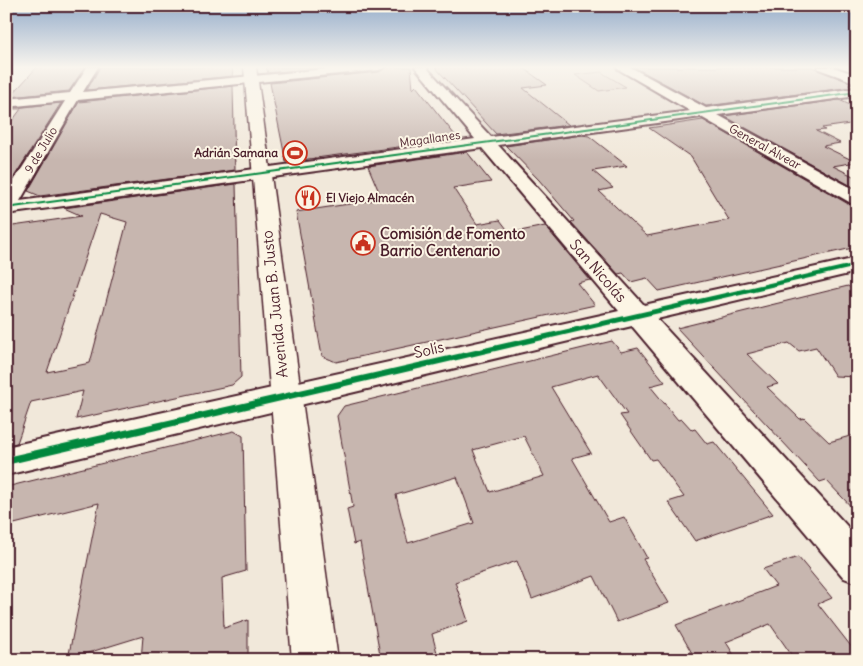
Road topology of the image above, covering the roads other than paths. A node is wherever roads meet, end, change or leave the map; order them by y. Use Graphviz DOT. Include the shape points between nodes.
graph roads {
  1 [pos="53,98"];
  2 [pos="72,98"];
  3 [pos="253,98"];
  4 [pos="447,98"];
  5 [pos="678,98"];
  6 [pos="813,98"];
  7 [pos="6,103"];
  8 [pos="705,113"];
  9 [pos="487,143"];
  10 [pos="262,174"];
  11 [pos="857,199"];
  12 [pos="6,208"];
  13 [pos="857,264"];
  14 [pos="637,315"];
  15 [pos="285,396"];
  16 [pos="6,461"];
  17 [pos="857,565"];
  18 [pos="315,660"];
  1 -- 7 [label="street"];
  2 -- 12 [label="street, 9 de Julio"];
  3 -- 10 [label="main road, Avenida Juan B. Justo"];
  4 -- 9 [label="street, San Nicolás"];
  5 -- 8 [label="street, General Alvear"];
  6 -- 8 [label="street, Magallanes"];
  8 -- 9 [label="street, Magallanes"];
  8 -- 11 [label="street, General Alvear"];
  9 -- 10 [label="street, Magallanes"];
  9 -- 14 [label="street, San Nicolás"];
  10 -- 12 [label="street, Magallanes"];
  10 -- 15 [label="main road, Avenida Juan B. Justo"];
  13 -- 14 [label="street, Solís"];
  14 -- 15 [label="street, Solís"];
  14 -- 17 [label="street, San Nicolás"];
  15 -- 16 [label="street, Solís"];
  15 -- 18 [label="main road, Avenida Juan B. Justo"];
}
